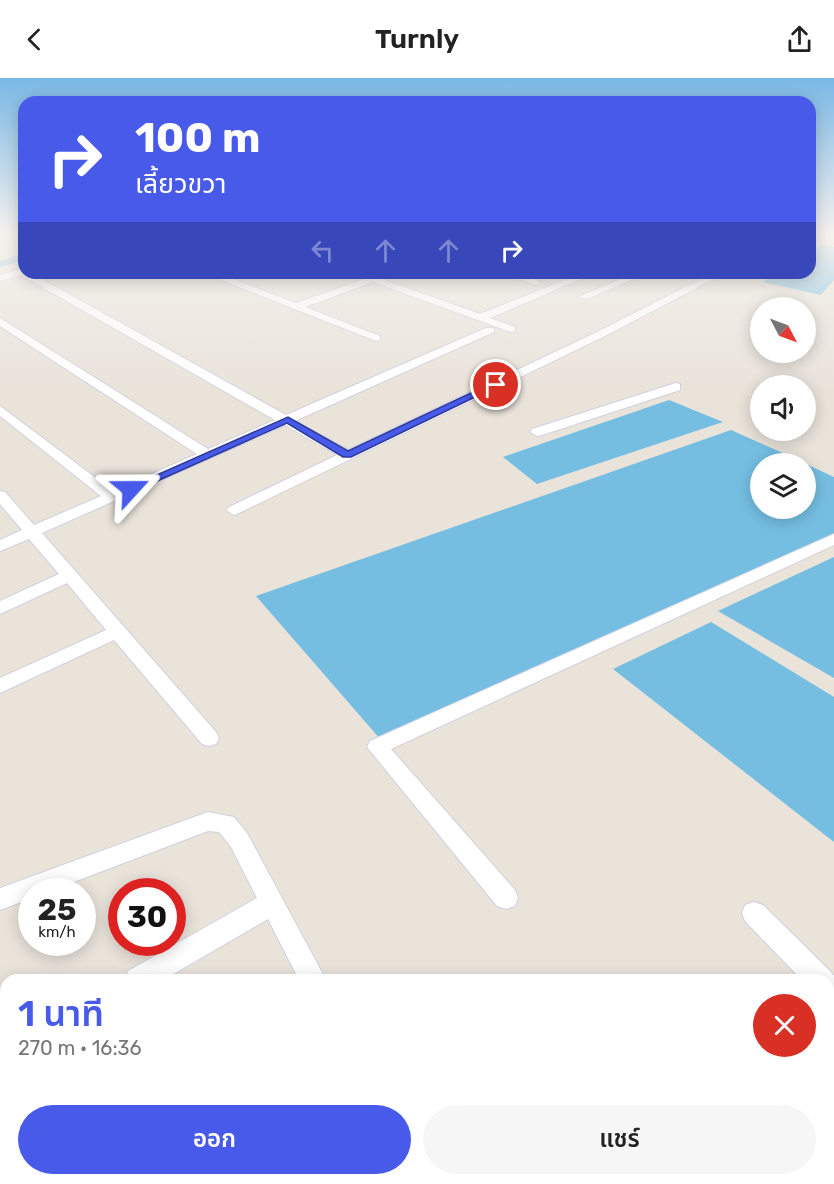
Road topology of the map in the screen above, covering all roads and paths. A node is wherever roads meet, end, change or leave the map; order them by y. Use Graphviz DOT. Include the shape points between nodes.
graph roads {
  1 [pos="50,288"];
  2 [pos="245,288"];
  3 [pos="350,288"];
  4 [pos="397,288"];
  5 [pos="554,288"];
  6 [pos="604,288"];
  7 [pos="691,288"];
  8 [pos="583,297"];
  9 [pos="295,307"];
  10 [pos="480,318"];
  11 [pos="0,321"];
  12 [pos="511,329"];
  13 [pos="490,330"];
  14 [pos="376,338"];
  15 [pos="676,387"];
  16 [pos="0,410"];
  17 [pos="288,420"];
  18 [pos="537,432"];
  19 [pos="207,455"];
  20 [pos="347,455"];
  21 [pos="0,495"];
  22 [pos="112,497"];
  23 [pos="234,510"];
  24 [pos="33,531"];
  25 [pos="834,539"];
  26 [pos="0,546"];
  27 [pos="71,575"];
  28 [pos="0,608"];
  29 [pos="116,632"];
  30 [pos="0,686"];
  31 [pos="209,738"];
  32 [pos="506,898"];
  33 [pos="0,899"];
  34 [pos="272,903"];
  35 [pos="754,913"];
  36 [pos="147,974"];
  37 [pos="310,974"];
  38 [pos="815,974"];
  1 -- 17 [label="street"];
  2 -- 9 [label="street"];
  3 -- 9 [label="street"];
  4 -- 10 [label="street"];
  5 -- 10 [label="street"];
  6 -- 8 [label="street"];
  7 -- 20 [label="street"];
  9 -- 14 [label="street"];
  10 -- 12 [label="street"];
  11 -- 19 [label="street"];
  13 -- 17 [label="street"];
  15 -- 18 [label="street"];
  16 -- 22 [label="street"];
  17 -- 19 [label="street"];
  17 -- 20 [label="street"];
  19 -- 22 [label="street"];
  20 -- 23 [label="street"];
  21 -- 24 [label="street"];
  22 -- 24 [label="street"];
  24 -- 26 [label="street"];
  24 -- 27 [label="street"];
  25 -- 32 [label="street" via="377,747"];
  27 -- 28 [label="street"];
  27 -- 29 [label="street"];
  29 -- 30 [label="street"];
  29 -- 31 [label="street"];
  33 -- 34 [label="street" via="208,821 226,824 239,840"];
  34 -- 36 [label="street"];
  34 -- 37 [label="street"];
  35 -- 38 [label="street"];
}
